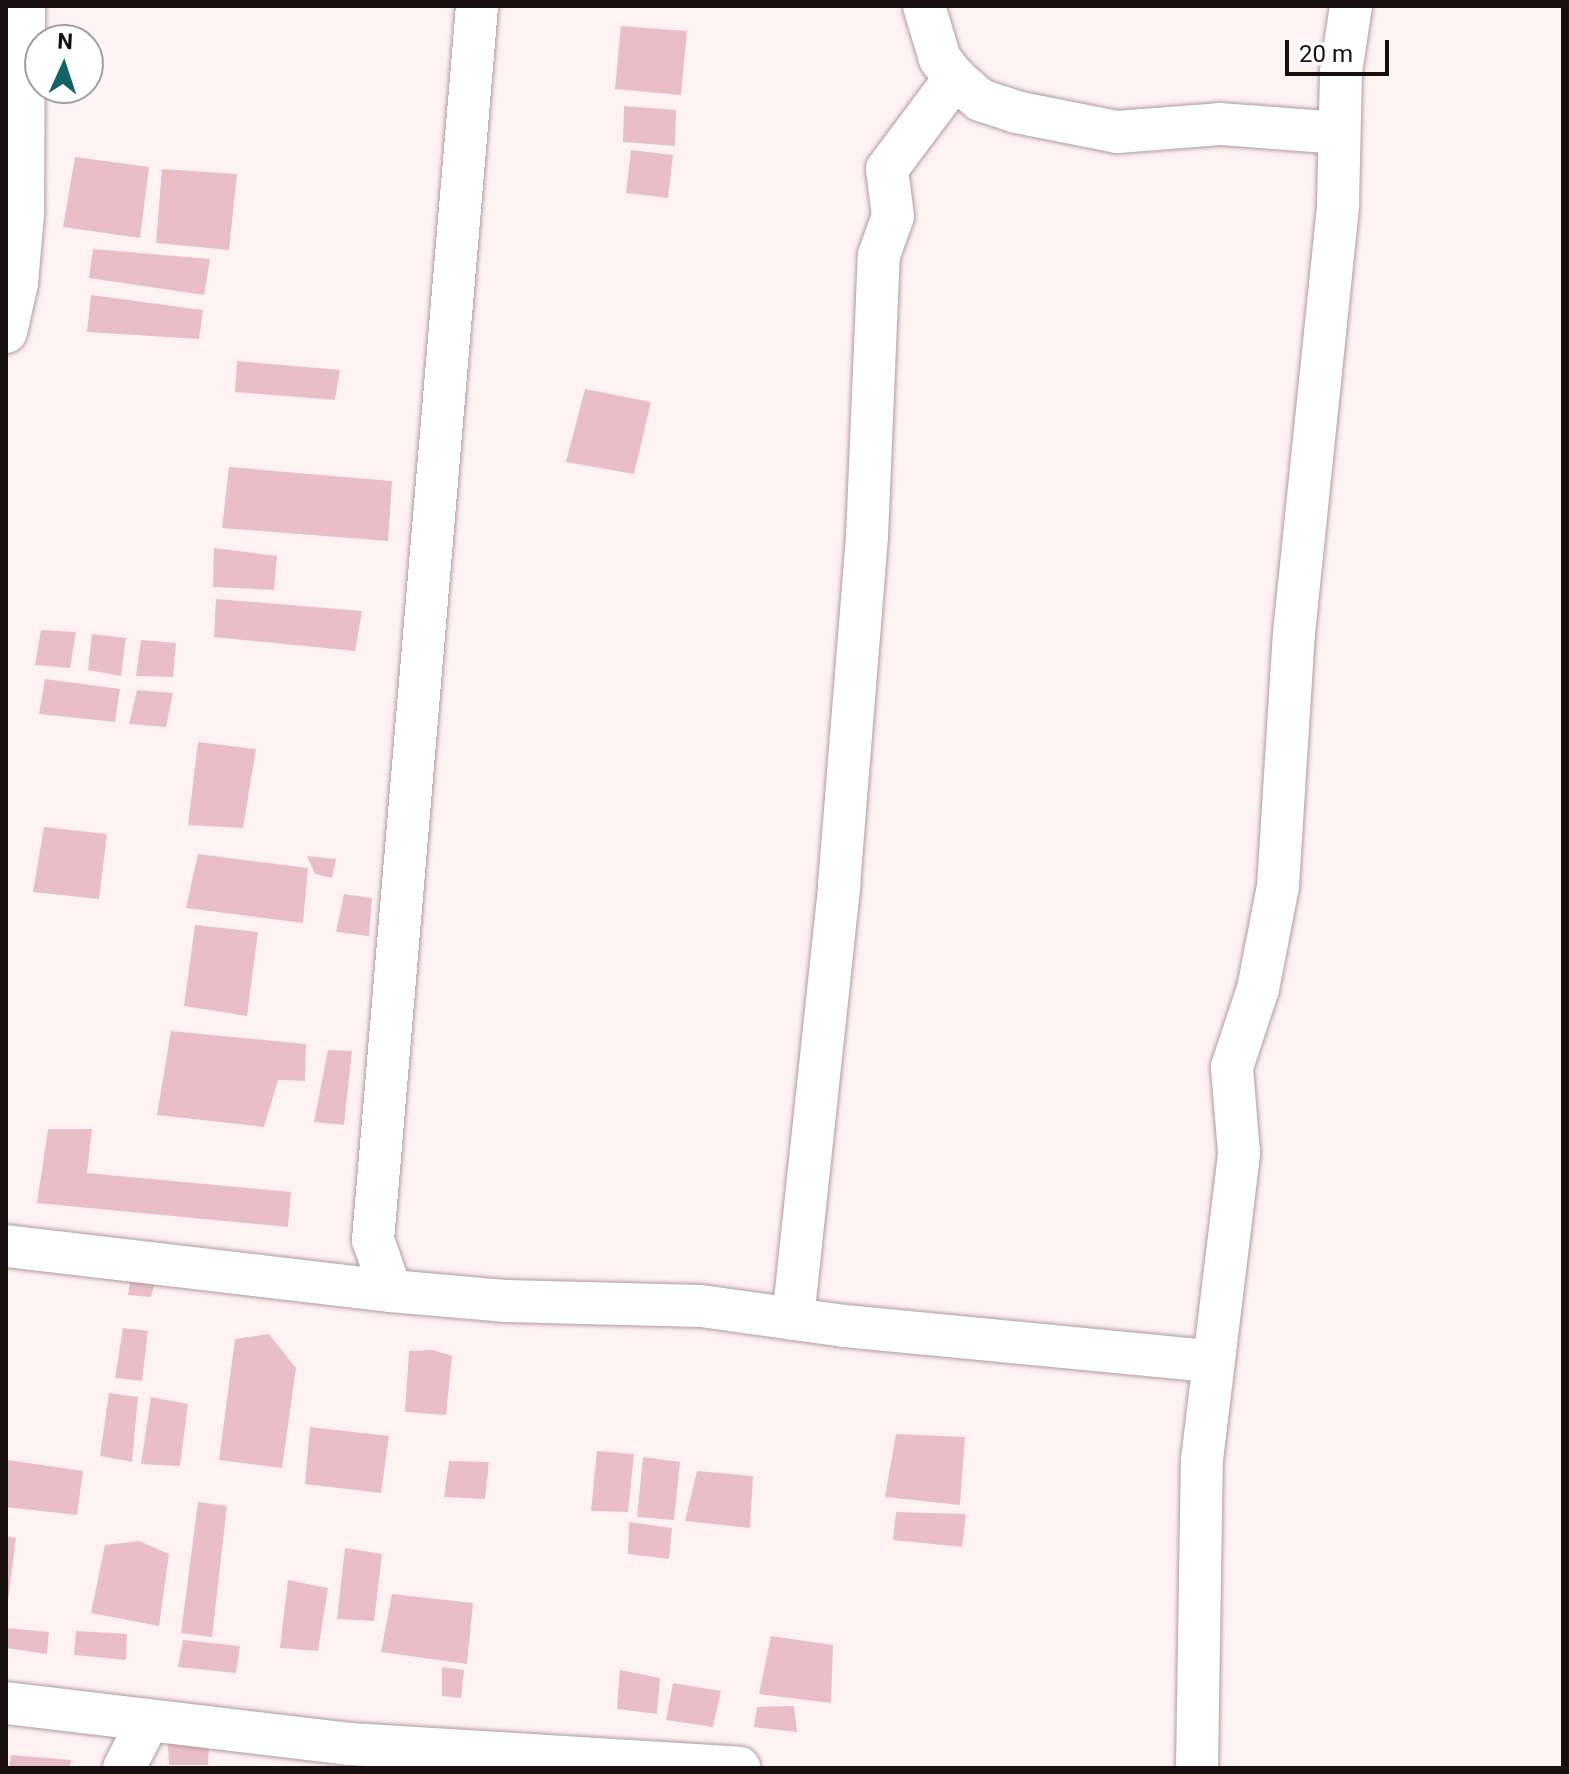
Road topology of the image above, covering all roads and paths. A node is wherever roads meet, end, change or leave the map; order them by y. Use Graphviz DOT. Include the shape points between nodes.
graph roads {
  1 [pos="24,6"];
  2 [pos="477,6"];
  3 [pos="924,6"];
  4 [pos="1351,6"];
  5 [pos="955,78"];
  6 [pos="1339,133"];
  7 [pos="6,332"];
  8 [pos="6,1246"];
  9 [pos="391,1291"];
  10 [pos="793,1319"];
  11 [pos="1210,1361"];
  12 [pos="6,1703"];
  13 [pos="148,1721"];
  14 [pos="550,1764"];
  15 [pos="124,1768"];
  16 [pos="739,1768"];
  17 [pos="1197,1768"];
  1 -- 7 [label="street" via="23,214"];
  2 -- 9 [label="street" via="373,1240"];
  3 -- 5 [label="street" via="928,30"];
  4 -- 6 [label="street"];
  5 -- 6 [label="street" via="980,100 1083,128 1139,131 1220,124"];
  5 -- 10 [label="street" via="887,169 893,216 879,255 867,537 839,885"];
  6 -- 11 [label="street" via="1338,204 1294,633 1278,886 1258,989 1232,1067 1237,1204"];
  8 -- 9 [label="street"];
  9 -- 10 [label="street" via="506,1301 701,1306"];
  10 -- 11 [label="street"];
  11 -- 17 [label="street" via="1202,1476"];
  12 -- 13 [label="street"];
  13 -- 14 [label="street"];
  13 -- 15 [label="street"];
  14 -- 16 [label="street"];
}
